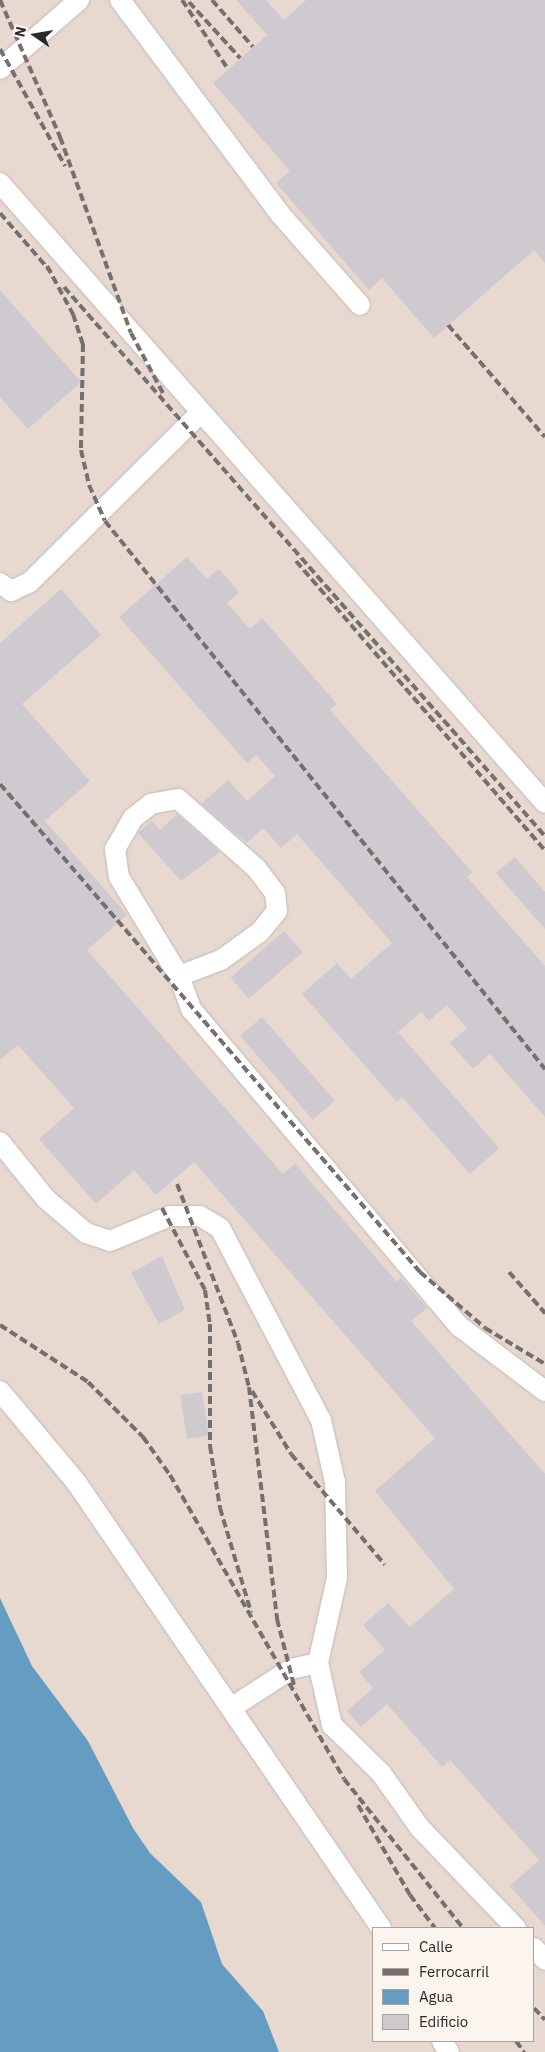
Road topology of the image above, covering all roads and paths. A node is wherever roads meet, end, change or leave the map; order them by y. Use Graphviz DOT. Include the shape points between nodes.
graph roads {
  1 [pos="79,0"];
  2 [pos="120,0"];
  3 [pos="0,69"];
  4 [pos="0,183"];
  5 [pos="360,305"];
  6 [pos="201,412"];
  7 [pos="0,583"];
  8 [pos="545,803"];
  9 [pos="179,976"];
  10 [pos="0,1142"];
  11 [pos="545,1391"];
  12 [pos="0,1392"];
  13 [pos="318,1663"];
  14 [pos="231,1708"];
  15 [pos="380,1927"];
  16 [pos="515,1927"];
  17 [pos="535,1949"];
  18 [pos="545,1960"];
  1 -- 3 [label="lane"];
  2 -- 5 [label="lane" via="280,214"];
  4 -- 6 [label="lane"];
  6 -- 7 [label="lane" via="30,582 11,591"];
  6 -- 8 [label="lane"];
  9 -- 9 [label="lane" via="221,960 260,932 278,911 275,894 256,868 178,799 151,804 133,818 115,849 118,877"];
  9 -- 11 [label="lane" via="191,1009 214,1042 459,1326"];
  10 -- 13 [label="lane" via="46,1199 86,1233 110,1241 170,1216 200,1216 220,1228 323,1429 335,1482 337,1578"];
  12 -- 14 [label="lane" via="76,1482"];
  13 -- 14 [label="lane" via="291,1669"];
  13 -- 16 [label="lane" via="332,1726 381,1773 420,1828"];
  14 -- 15 [label="lane"];
  17 -- 18 [label="lane"];
}
